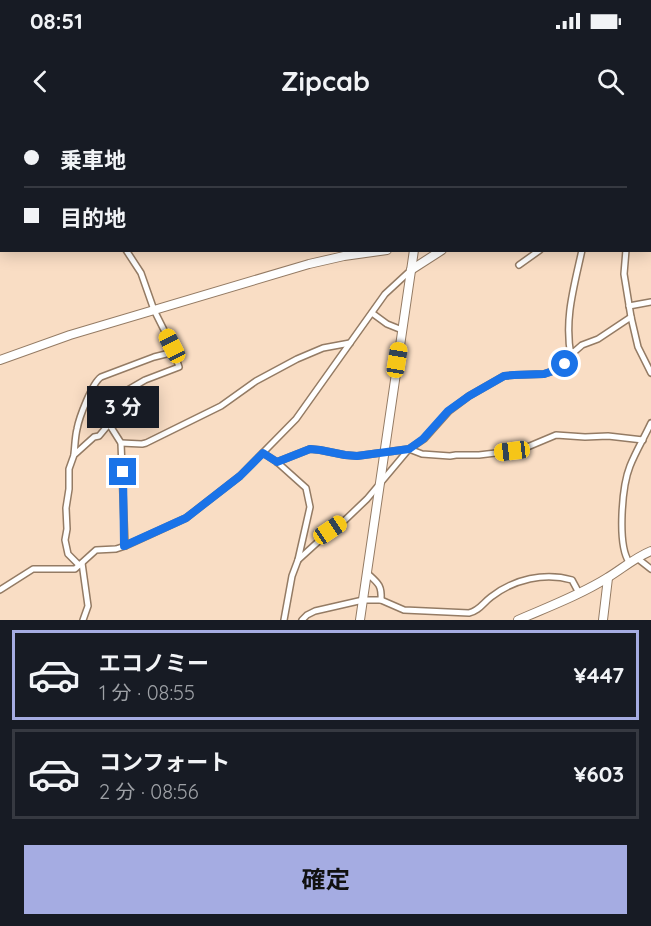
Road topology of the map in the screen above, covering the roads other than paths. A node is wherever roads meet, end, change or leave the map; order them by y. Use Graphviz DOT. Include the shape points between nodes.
graph roads {
  1 [pos="127,252"];
  2 [pos="373,252"];
  3 [pos="414,252"];
  4 [pos="439,252"];
  5 [pos="537,252"];
  6 [pos="582,252"];
  7 [pos="626,252"];
  8 [pos="519,266"];
  9 [pos="411,270"];
  10 [pos="651,302"];
  11 [pos="629,306"];
  12 [pos="154,310"];
  13 [pos="372,313"];
  14 [pos="631,317"];
  15 [pos="402,330"];
  16 [pos="350,343"];
  17 [pos="174,352"];
  18 [pos="571,356"];
  19 [pos="0,360"];
  20 [pos="651,372"];
  21 [pos="109,424"];
  22 [pos="650,427"];
  23 [pos="643,440"];
  24 [pos="121,443"];
  25 [pos="409,449"];
  26 [pos="384,452"];
  27 [pos="263,453"];
  28 [pos="74,455"];
  29 [pos="277,462"];
  30 [pos="380,485"];
  31 [pos="124,546"];
  32 [pos="651,551"];
  33 [pos="637,558"];
  34 [pos="298,560"];
  35 [pos="629,562"];
  36 [pos="81,564"];
  37 [pos="651,568"];
  38 [pos="367,573"];
  39 [pos="609,578"];
  40 [pos="0,590"];
  41 [pos="579,593"];
  42 [pos="363,600"];
  43 [pos="381,600"];
  44 [pos="83,620"];
  45 [pos="284,620"];
  46 [pos="302,620"];
  47 [pos="360,620"];
  48 [pos="518,620"];
  49 [pos="603,620"];
  1 -- 12 [label="street" via="141,273"];
  2 -- 12 [label="street" via="309,264"];
  3 -- 9 [label="street"];
  4 -- 9 [label="street"];
  5 -- 8 [label="street"];
  6 -- 18 [label="street" via="568,313"];
  7 -- 11 [label="street" via="624,274"];
  9 -- 13 [label="street" via="385,294"];
  9 -- 15 [label="street"];
  10 -- 11 [label="street"];
  11 -- 14 [label="street"];
  12 -- 17 [label="street"];
  12 -- 19 [label="street"];
  13 -- 15 [label="street"];
  13 -- 16 [label="street"];
  14 -- 18 [label="street" via="582,345"];
  14 -- 20 [label="street" via="638,347"];
  15 -- 26 [label="street"];
  16 -- 24 [label="street" via="323,348 297,359 255,381 221,406 146,443"];
  16 -- 27 [label="street" via="296,419"];
  17 -- 21 [label="street" via="179,367 126,391 112,405"];
  17 -- 28 [label="street" via="96,380 77,428"];
  18 -- 25 [label="street" via="559,369 544,374 504,376 469,396"];
  21 -- 24 [label="street"];
  21 -- 28 [label="street"];
  22 -- 23 [label="street"];
  23 -- 25 [label="street" via="556,435 525,448 479,455 422,454"];
  23 -- 35 [label="street" via="630,466 622,511 624,553"];
  24 -- 31 [label="street"];
  25 -- 26 [label="street"];
  25 -- 30 [label="street"];
  26 -- 29 [label="street" via="357,456 310,449"];
  26 -- 30 [label="street"];
  27 -- 29 [label="street"];
  27 -- 31 [label="street" via="186,518"];
  28 -- 36 [label="street" via="69,470 65,540 68,554"];
  29 -- 34 [label="street" via="306,488 310,507"];
  30 -- 34 [label="street"];
  30 -- 38 [label="street"];
  31 -- 36 [label="street" via="96,550"];
  32 -- 33 [label="street"];
  33 -- 35 [label="street"];
  33 -- 37 [label="street"];
  34 -- 45 [label="street"];
  35 -- 39 [label="street"];
  36 -- 40 [label="street" via="75,568 33,569"];
  36 -- 44 [label="street" via="88,606"];
  38 -- 42 [label="street"];
  38 -- 43 [label="street" via="382,589"];
  39 -- 41 [label="street"];
  39 -- 49 [label="street"];
  41 -- 43 [label="street" via="572,580 552,576 512,585 477,612 404,610"];
  41 -- 48 [label="street"];
  42 -- 43 [label="street"];
  42 -- 46 [label="street" via="315,611"];
  42 -- 47 [label="street"];
}
